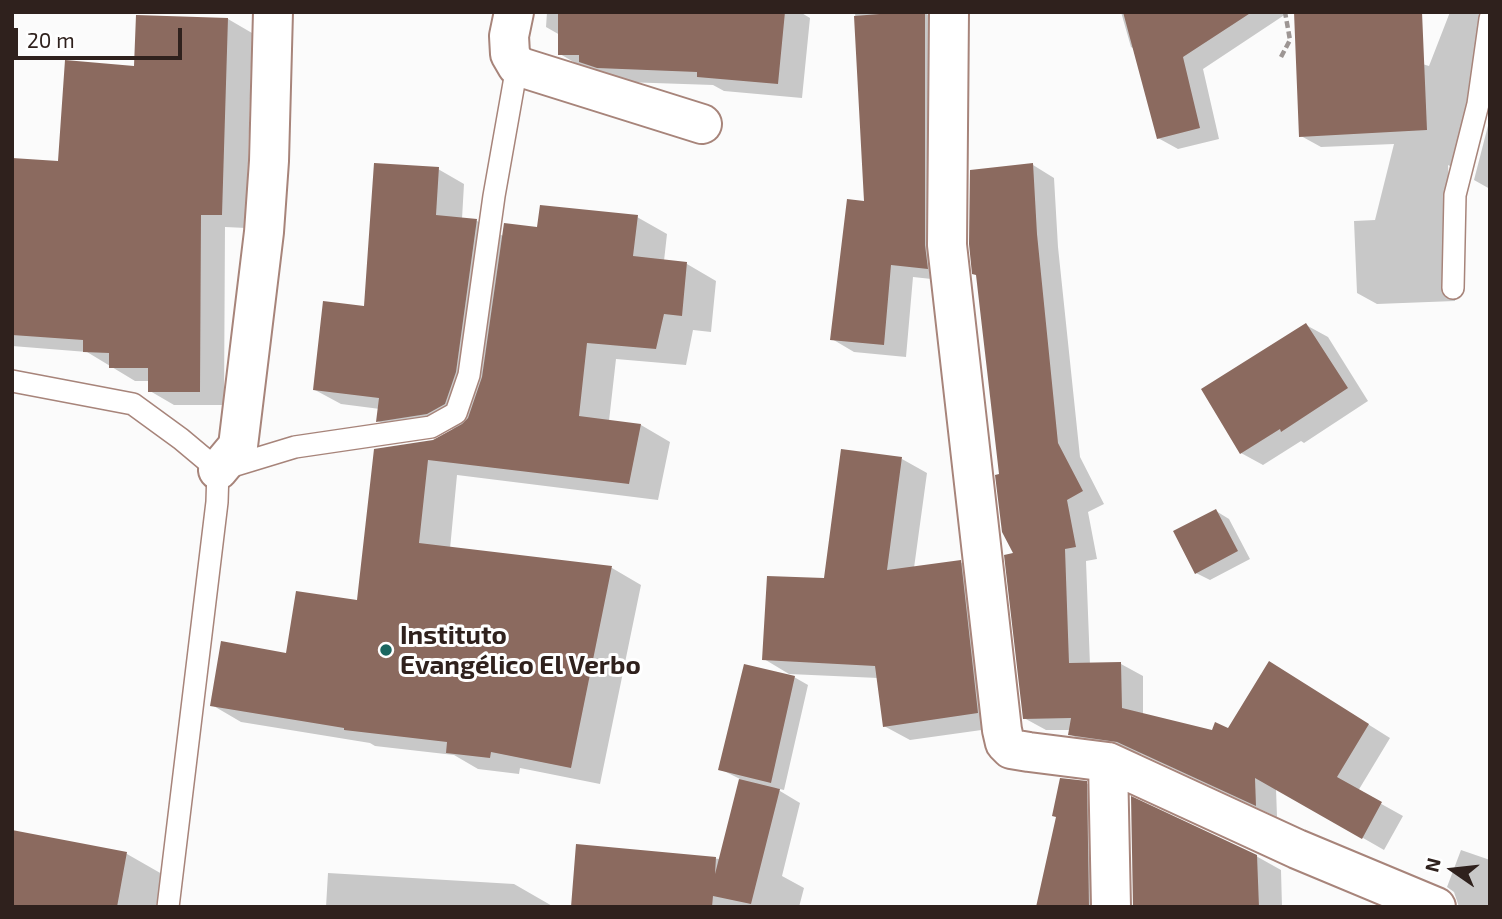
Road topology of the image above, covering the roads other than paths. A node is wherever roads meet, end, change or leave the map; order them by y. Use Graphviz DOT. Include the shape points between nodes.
graph roads {
  1 [pos="273,12"];
  2 [pos="514,12"];
  3 [pos="949,12"];
  4 [pos="1490,19"];
  5 [pos="517,66"];
  6 [pos="1484,106"];
  7 [pos="702,124"];
  8 [pos="1453,288"];
  9 [pos="12,381"];
  10 [pos="218,470"];
  11 [pos="1108,762"];
  12 [pos="168,907"];
  13 [pos="1111,907"];
  14 [pos="1436,907"];
  1 -- 10 [label="street" via="264,232 242,419 238,446"];
  2 -- 5 [label="street" via="510,54"];
  3 -- 11 [label="street" via="947,245 1002,730 1012,749"];
  4 -- 6 [label="lane"];
  5 -- 7 [label="street"];
  5 -- 10 [label="lane" via="468,375 456,413 431,427 295,447"];
  6 -- 8 [label="lane" via="1455,195"];
  9 -- 10 [label="lane" via="133,404"];
  10 -- 12 [label="lane" via="218,502"];
  11 -- 13 [label="street"];
  11 -- 14 [label="street"];
}
